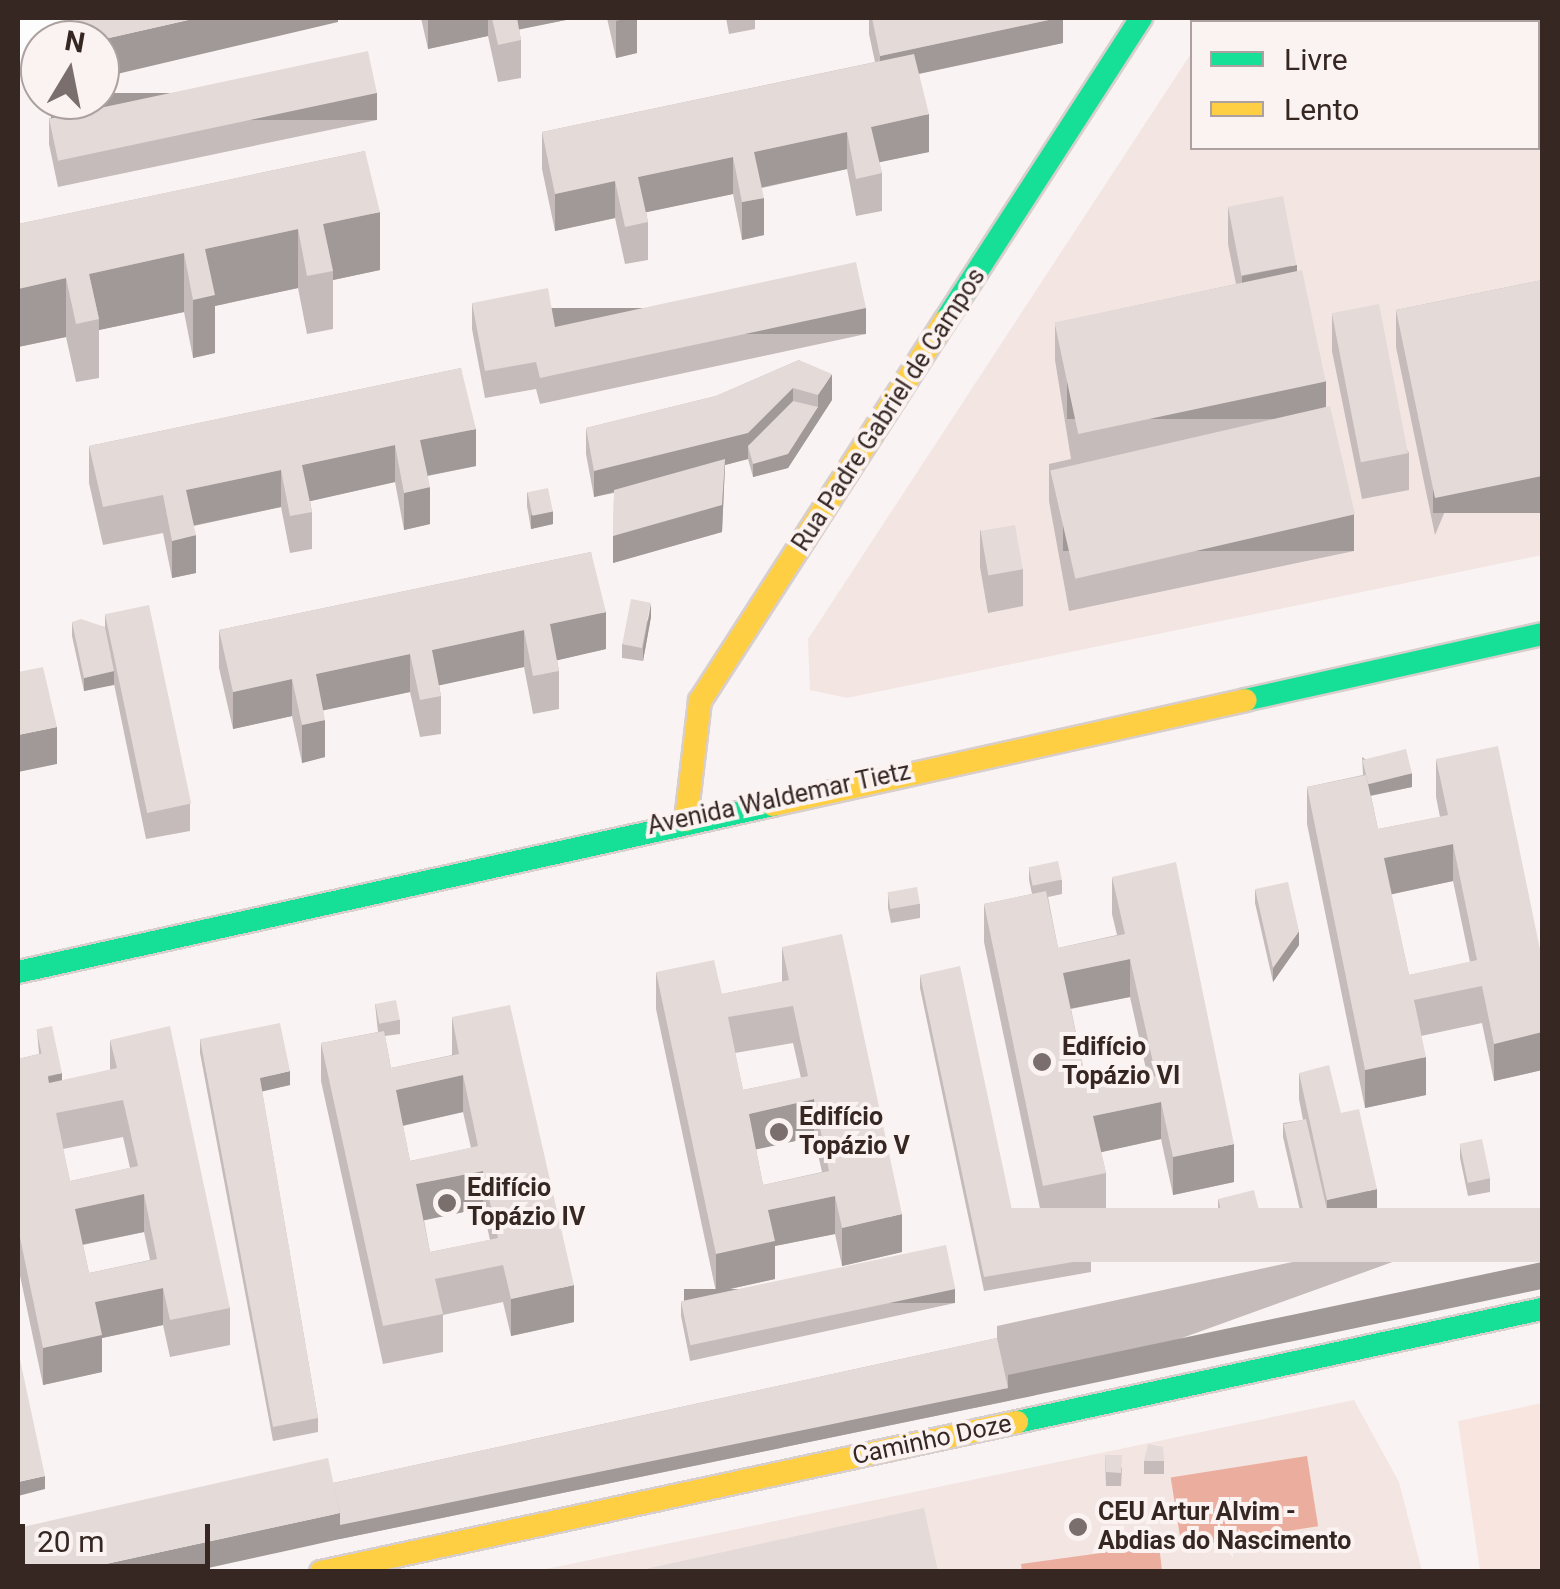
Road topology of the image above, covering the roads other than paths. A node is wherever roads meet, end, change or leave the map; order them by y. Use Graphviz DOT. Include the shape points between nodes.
graph roads {
  1 [pos="36,18"];
  2 [pos="1141,18"];
  3 [pos="18,46"];
  4 [pos="1542,634"];
  5 [pos="686,820"];
  6 [pos="18,972"];
  7 [pos="1542,1309"];
  8 [pos="320,1572"];
  1 -- 3 [label="street"];
  2 -- 5 [label="street, Rua Padre Gabriel de Campos" via="700,701"];
  4 -- 5 [label="street, Avenida Waldemar Tietz"];
  5 -- 6 [label="street, Avenida Waldemar Tietz"];
  7 -- 8 [label="street, Caminho Doze"];
}
